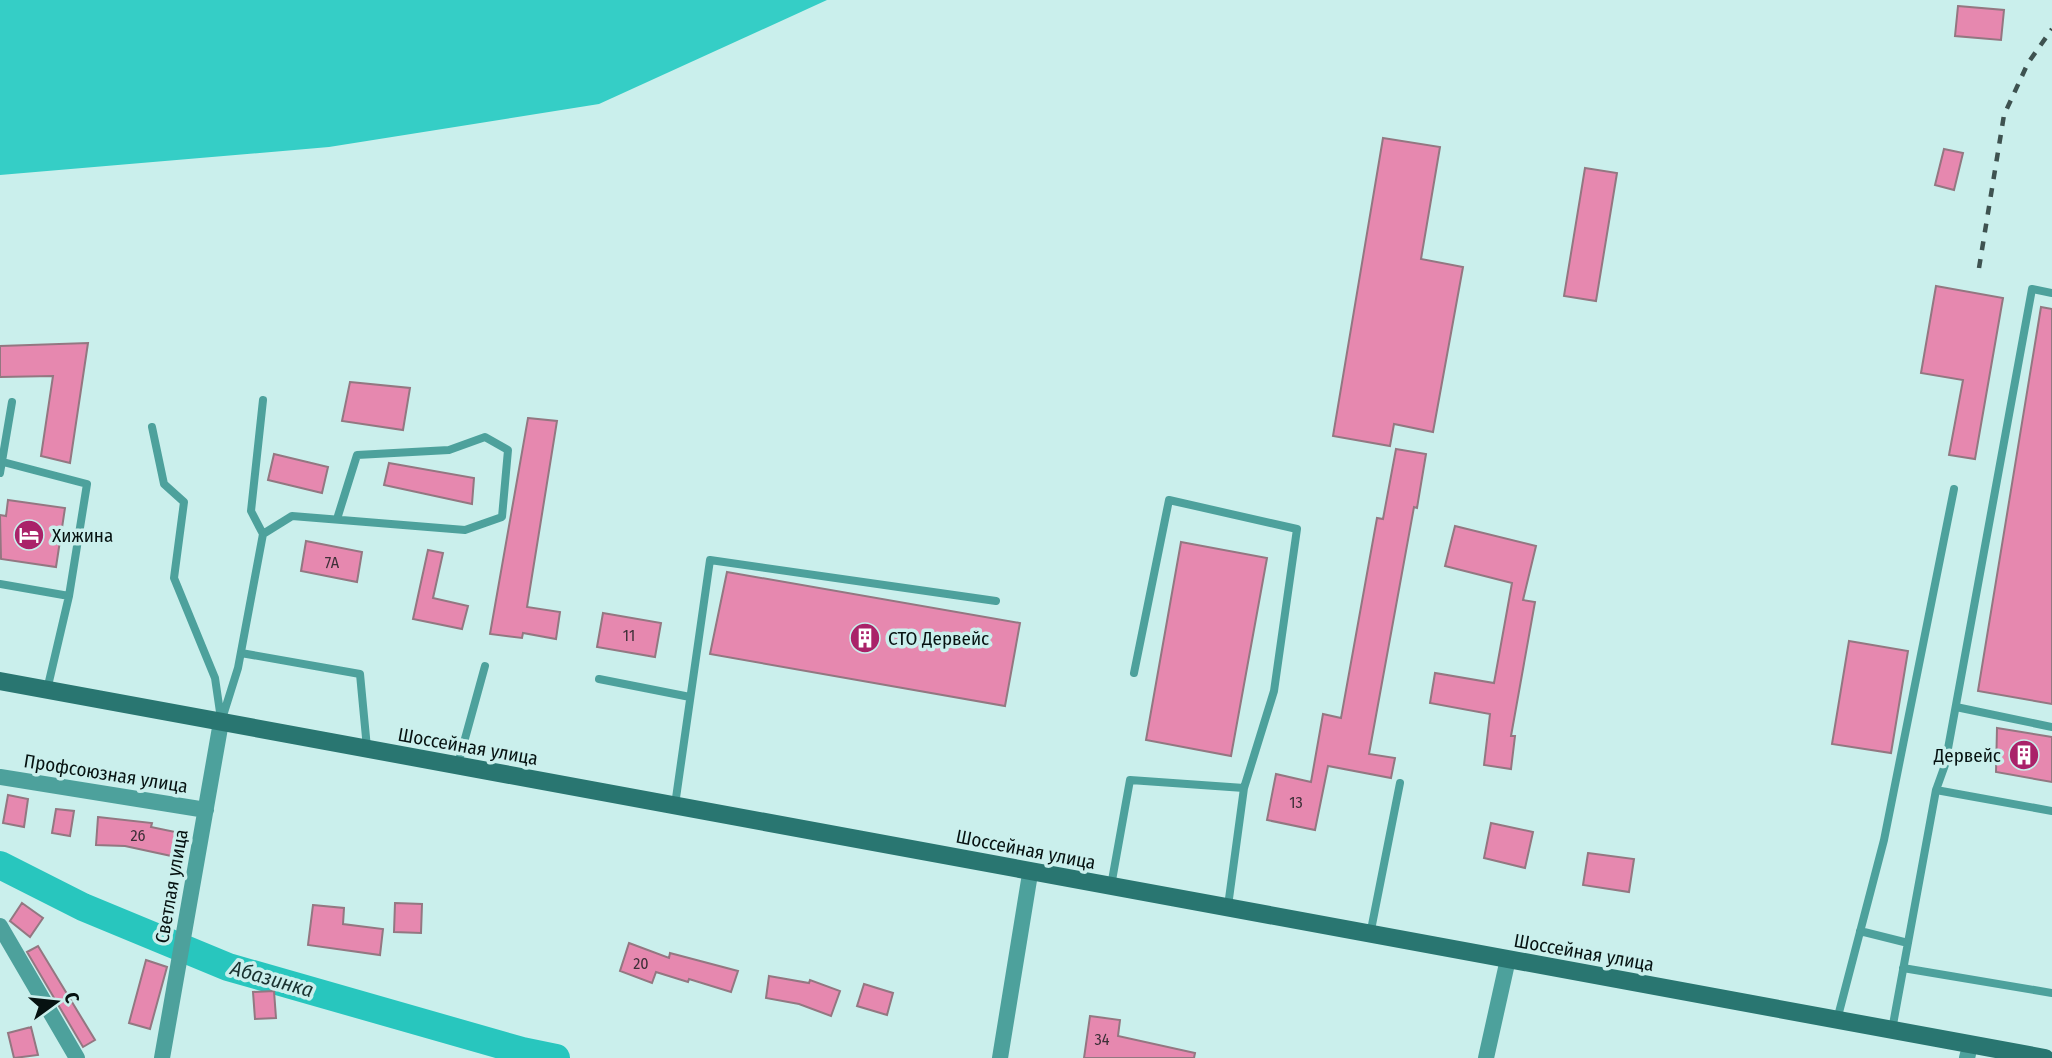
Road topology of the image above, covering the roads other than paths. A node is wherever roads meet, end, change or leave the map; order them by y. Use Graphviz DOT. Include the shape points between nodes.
graph roads {
  1 [pos="2052,293"];
  2 [pos="263,400"];
  3 [pos="12,402"];
  4 [pos="152,427"];
  5 [pos="3,462"];
  6 [pos="0,473"];
  7 [pos="1954,489"];
  8 [pos="337,519"];
  9 [pos="264,534"];
  10 [pos="0,584"];
  11 [pos="69,596"];
  12 [pos="996,601"];
  13 [pos="241,653"];
  14 [pos="485,666"];
  15 [pos="1133,673"];
  16 [pos="599,679"];
  17 [pos="0,681"];
  18 [pos="0,687"];
  19 [pos="47,690"];
  20 [pos="690,697"];
  21 [pos="1956,707"];
  22 [pos="221,726"];
  23 [pos="2052,727"];
  24 [pos="367,748"];
  25 [pos="458,765"];
  26 [pos="0,777"];
  27 [pos="1400,783"];
  28 [pos="1244,788"];
  29 [pos="1936,790"];
  30 [pos="674,805"];
  31 [pos="206,810"];
  32 [pos="2052,811"];
  33 [pos="1030,880"];
  34 [pos="1111,886"];
  35 [pos="1228,908"];
  36 [pos="0,926"];
  37 [pos="1860,931"];
  38 [pos="1369,938"];
  39 [pos="1908,943"];
  40 [pos="1507,963"];
  41 [pos="1903,968"];
  42 [pos="2052,993"];
  43 [pos="1837,1020"];
  44 [pos="1892,1031"];
  45 [pos="1967,1056"];
  46 [pos="77,1058"];
  47 [pos="162,1058"];
  48 [pos="1000,1058"];
  49 [pos="1486,1058"];
  50 [pos="1991,1058"];
  51 [pos="2045,1058"];
  1 -- 21 [label="lane" via="2032,289"];
  2 -- 9 [label="lane" via="251,511"];
  3 -- 5 [label="lane"];
  4 -- 22 [label="lane" via="163,484 184,502 174,578 215,678"];
  5 -- 6 [label="lane"];
  5 -- 11 [label="lane" via="87,484"];
  7 -- 37 [label="lane" via="1892,801"];
  8 -- 8 [label="lane" via="465,530 502,517 508,450 485,437 449,450 357,455"];
  8 -- 9 [label="lane" via="292,516"];
  9 -- 13 [label="lane"];
  10 -- 11 [label="lane"];
  11 -- 19 [label="lane"];
  12 -- 20 [label="lane" via="709,560"];
  13 -- 22 [label="lane"];
  13 -- 24 [label="lane" via="360,674"];
  14 -- 25 [label="lane"];
  15 -- 28 [label="lane" via="1169,500 1297,529 1274,691"];
  16 -- 20 [label="lane"];
  17 -- 19 [label="main road, Шоссейная улица"];
  18 -- 22 [label="main road, Шоссейная улица"];
  19 -- 22 [label="main road, Шоссейная улица"];
  20 -- 30 [label="lane"];
  21 -- 23 [label="lane"];
  21 -- 29 [label="lane"];
  22 -- 24 [label="main road, Шоссейная улица"];
  22 -- 31 [label="street, Светлая улица"];
  22 -- 33 [label="main road, Шоссейная улица" via="463,778"];
  24 -- 25 [label="main road, Шоссейная улица"];
  25 -- 30 [label="main road, Шоссейная улица"];
  26 -- 31 [label="street, Профсоюзная улица"];
  27 -- 38 [label="lane"];
  28 -- 34 [label="lane" via="1130,780"];
  28 -- 35 [label="lane"];
  29 -- 32 [label="lane"];
  29 -- 39 [label="lane"];
  30 -- 34 [label="main road, Шоссейная улица"];
  31 -- 47 [label="street, Светлая улица"];
  33 -- 38 [label="main road, Шоссейная улица"];
  33 -- 48 [label="street"];
  34 -- 35 [label="main road, Шоссейная улица"];
  35 -- 38 [label="main road, Шоссейная улица"];
  36 -- 46 [label="street"];
  37 -- 39 [label="lane"];
  37 -- 43 [label="lane"];
  38 -- 40 [label="main road, Шоссейная улица"];
  39 -- 41 [label="lane"];
  40 -- 43 [label="main road, Шоссейная улица"];
  40 -- 45 [label="main road, Шоссейная улица"];
  40 -- 49 [label="street"];
  41 -- 42 [label="lane"];
  41 -- 44 [label="lane"];
  43 -- 44 [label="main road, Шоссейная улица"];
  44 -- 51 [label="main road, Шоссейная улица"];
  45 -- 50 [label="main road, Шоссейная улица"];
}
